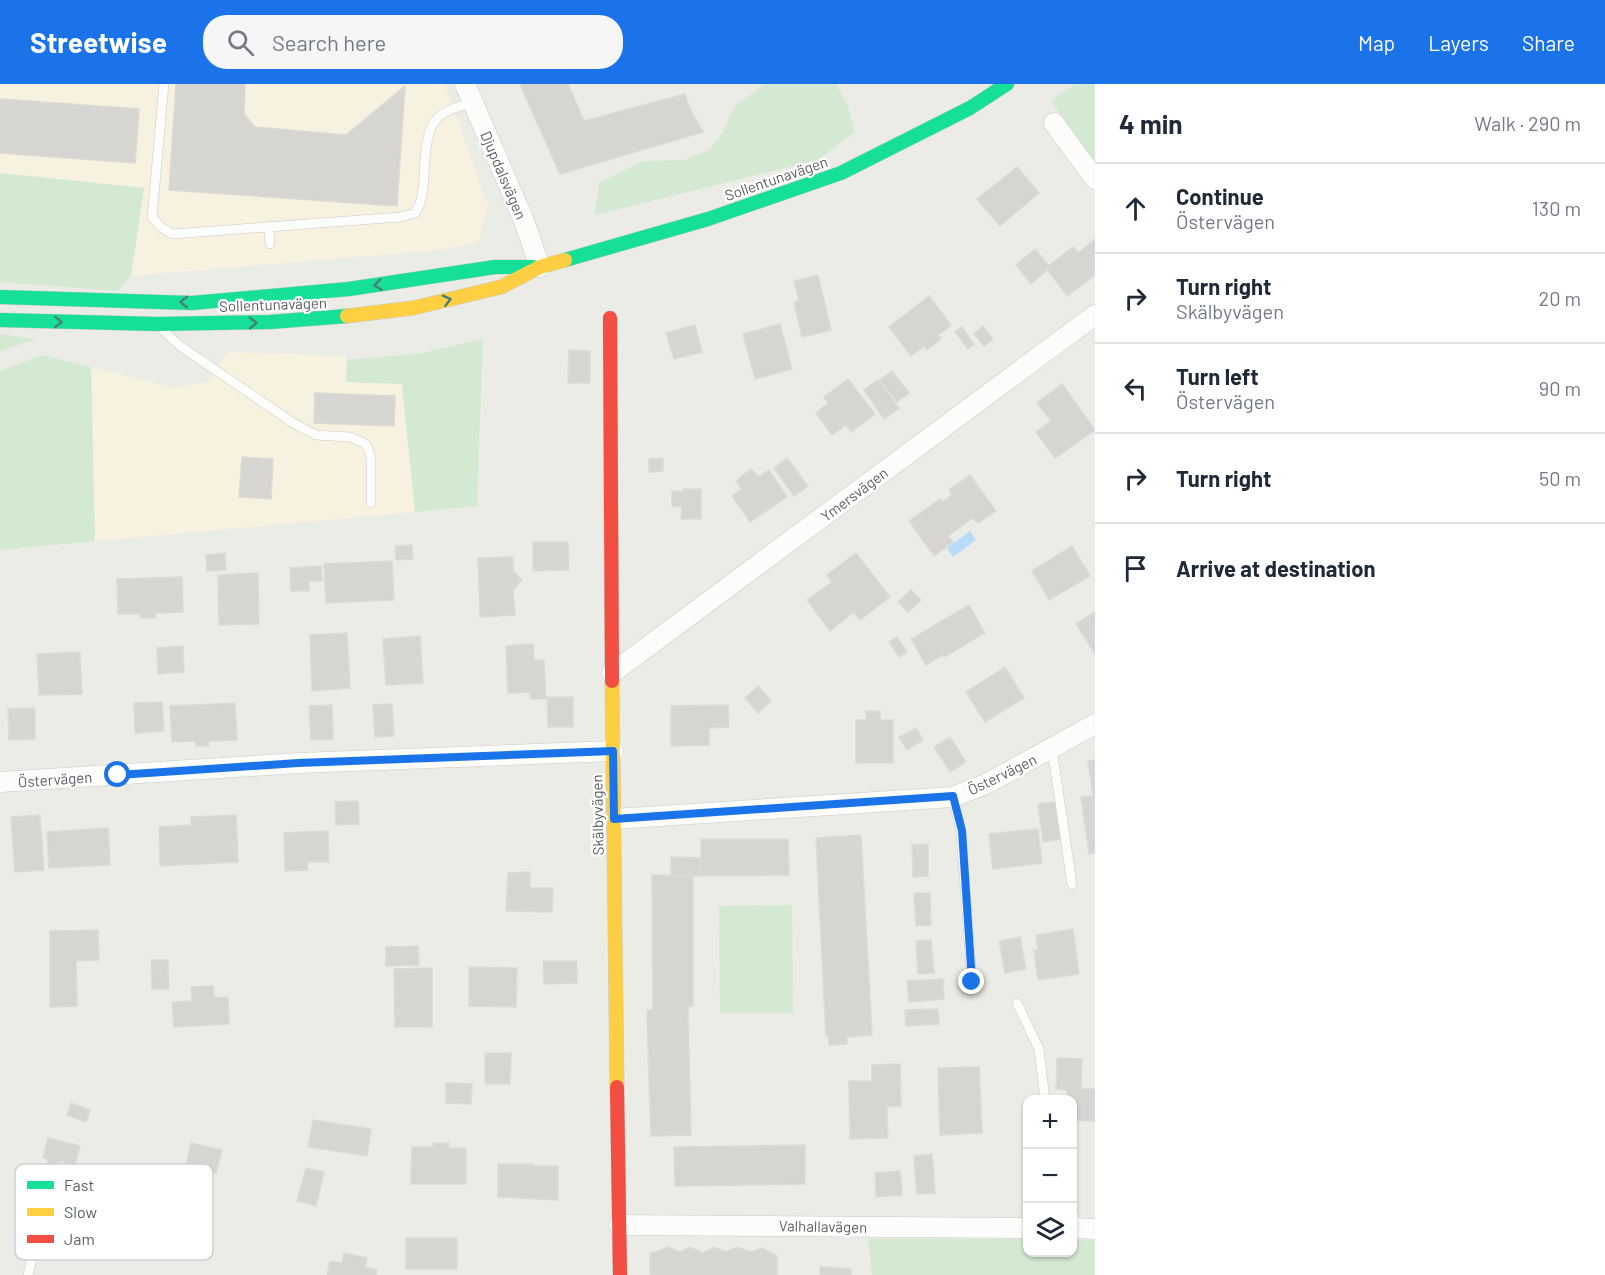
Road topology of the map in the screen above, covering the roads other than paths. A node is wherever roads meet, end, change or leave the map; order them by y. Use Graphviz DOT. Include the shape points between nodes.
graph roads {
  1 [pos="164,84"];
  2 [pos="1007,84"];
  3 [pos="469,93"];
  4 [pos="1054,123"];
  5 [pos="1095,179"];
  6 [pos="269,226"];
  7 [pos="270,244"];
  8 [pos="540,267"];
  9 [pos="0,297"];
  10 [pos="1095,315"];
  11 [pos="610,318"];
  12 [pos="0,320"];
  13 [pos="157,324"];
  14 [pos="371,502"];
  15 [pos="612,673"];
  16 [pos="1095,723"];
  17 [pos="1052,749"];
  18 [pos="613,751"];
  19 [pos="0,782"];
  20 [pos="953,796"];
  21 [pos="614,819"];
  22 [pos="1072,884"];
  23 [pos="972,982"];
  24 [pos="1017,1003"];
  25 [pos="1044,1095"];
  26 [pos="620,1225"];
  27 [pos="1023,1228"];
  28 [pos="31,1260"];
  29 [pos="28,1275"];
  30 [pos="620,1275"];
  1 -- 6 [label="lane" via="152,218 172,234"];
  2 -- 8 [label="street, Sollentunavägen" via="970,108 841,173 708,219"];
  3 -- 6 [label="lane" via="434,122 426,151 422,200 415,213"];
  3 -- 8 [label="street, Djupdalsvägen"];
  4 -- 5 [label="street"];
  6 -- 7 [label="lane"];
  8 -- 9 [label="street, Sollentunavägen, one-way" via="495,267 349,289 192,303"];
  13 -- 8 [label="street, Sollentunavägen, one-way" via="270,322 413,308 501,287"];
  10 -- 15 [label="street, Ymersvägen"];
  11 -- 15 [label="street, Skälbyvägen"];
  12 -- 13 [label="street, Sollentunavägen, one-way"];
  13 -- 14 [label="lane" via="180,346 295,424 316,435 350,436 366,444 371,457"];
  15 -- 18 [label="street, Skälbyvägen"];
  16 -- 17 [label="street, Östervägen"];
  17 -- 20 [label="street, Östervägen" via="988,783"];
  17 -- 22 [label="lane"];
  18 -- 19 [label="street, Östervägen" via="298,763"];
  18 -- 21 [label="street, Skälbyvägen"];
  20 -- 21 [label="street, Östervägen"];
  20 -- 23 [label="lane" via="962,831"];
  21 -- 26 [label="street, Skälbyvägen"];
  24 -- 25 [label="lane" via="1039,1049"];
  26 -- 27 [label="street, Valhallavägen"];
  26 -- 30 [label="street, Skälbyvägen"];
  28 -- 29 [label="lane"];
}
